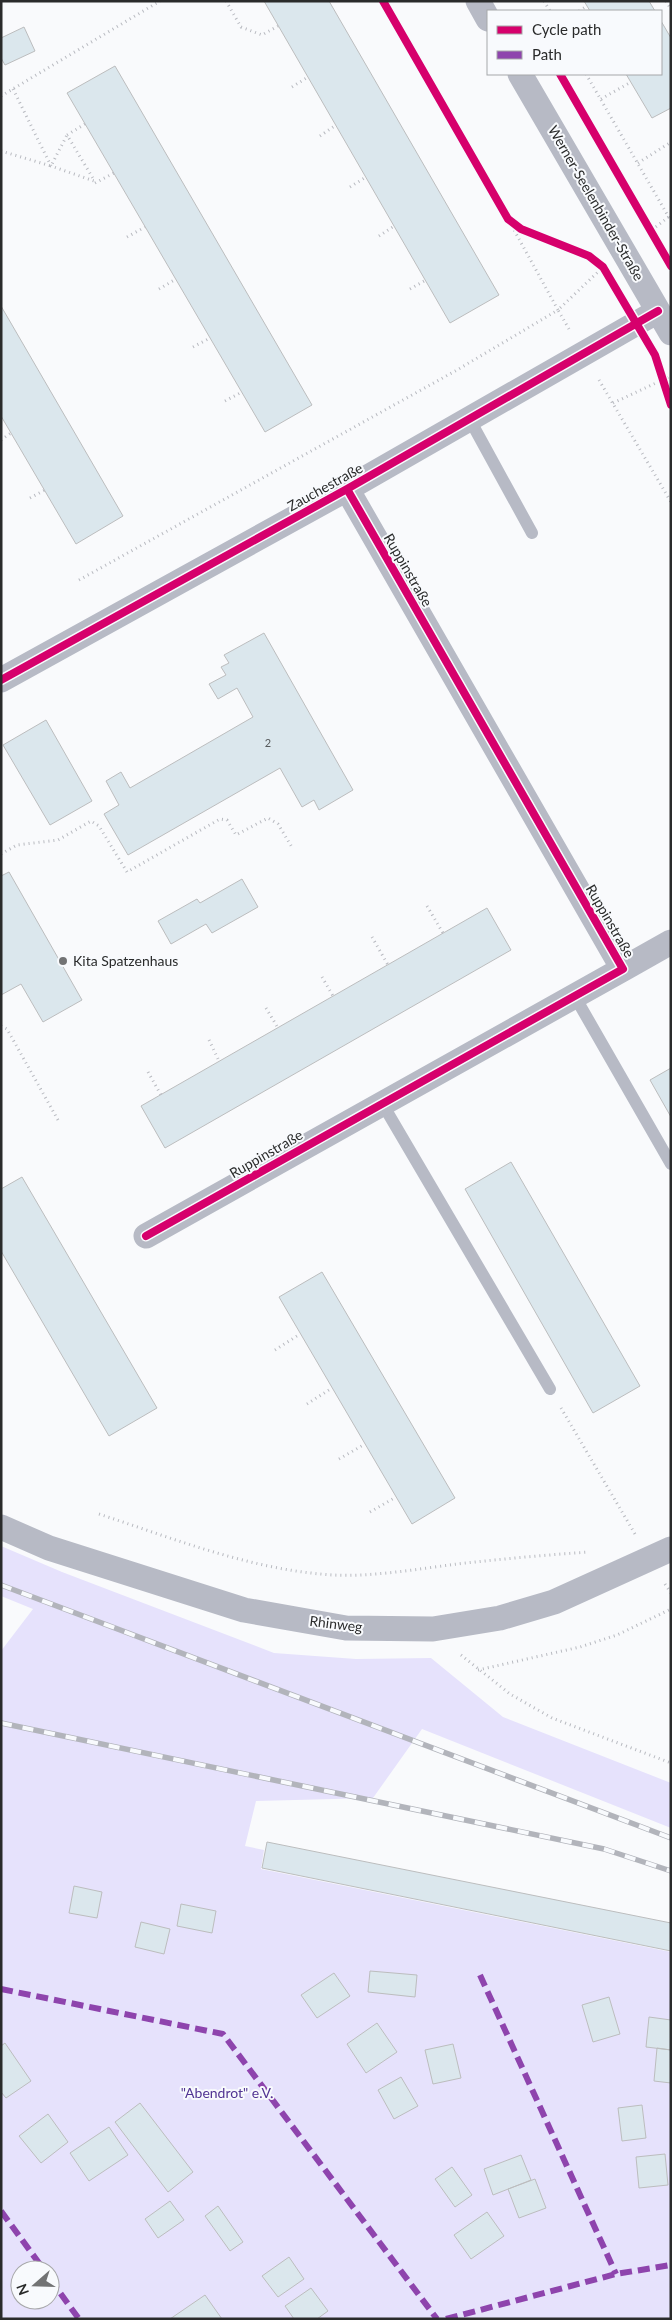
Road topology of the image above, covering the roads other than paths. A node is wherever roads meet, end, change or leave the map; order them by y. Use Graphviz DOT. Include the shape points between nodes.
graph roads {
  1 [pos="478,1"];
  2 [pos="487,17"];
  3 [pos="521,75"];
  4 [pos="658,311"];
  5 [pos="671,333"];
  6 [pos="470,420"];
  7 [pos="347,489"];
  8 [pos="532,533"];
  9 [pos="1,680"];
  10 [pos="671,942"];
  11 [pos="623,969"];
  12 [pos="574,995"];
  13 [pos="382,1103"];
  14 [pos="671,1164"];
  15 [pos="146,1236"];
  16 [pos="550,1389"];
  17 [pos="1,1527"];
  18 [pos="661,1555"];
  1 -- 2 [label="street"];
  3 -- 4 [label="street, Werner-Seelenbinder-Straße"];
  4 -- 5 [label="street, Werner-Seelenbinder-Straße"];
  4 -- 6 [label="street, Zauchestraße"];
  6 -- 7 [label="street, Zauchestraße"];
  6 -- 8 [label="lane"];
  7 -- 9 [label="street, Zauchestraße"];
  7 -- 11 [label="street, Ruppinstraße"];
  10 -- 11 [label="street, Ruppinstraße"];
  11 -- 12 [label="street, Ruppinstraße"];
  12 -- 13 [label="street, Ruppinstraße"];
  12 -- 14 [label="lane"];
  13 -- 15 [label="street, Ruppinstraße"];
  13 -- 16 [label="lane"];
  17 -- 18 [label="street, Rhinweg" via="49,1548 244,1610 346,1628 433,1629 500,1618 554,1602"];
}
